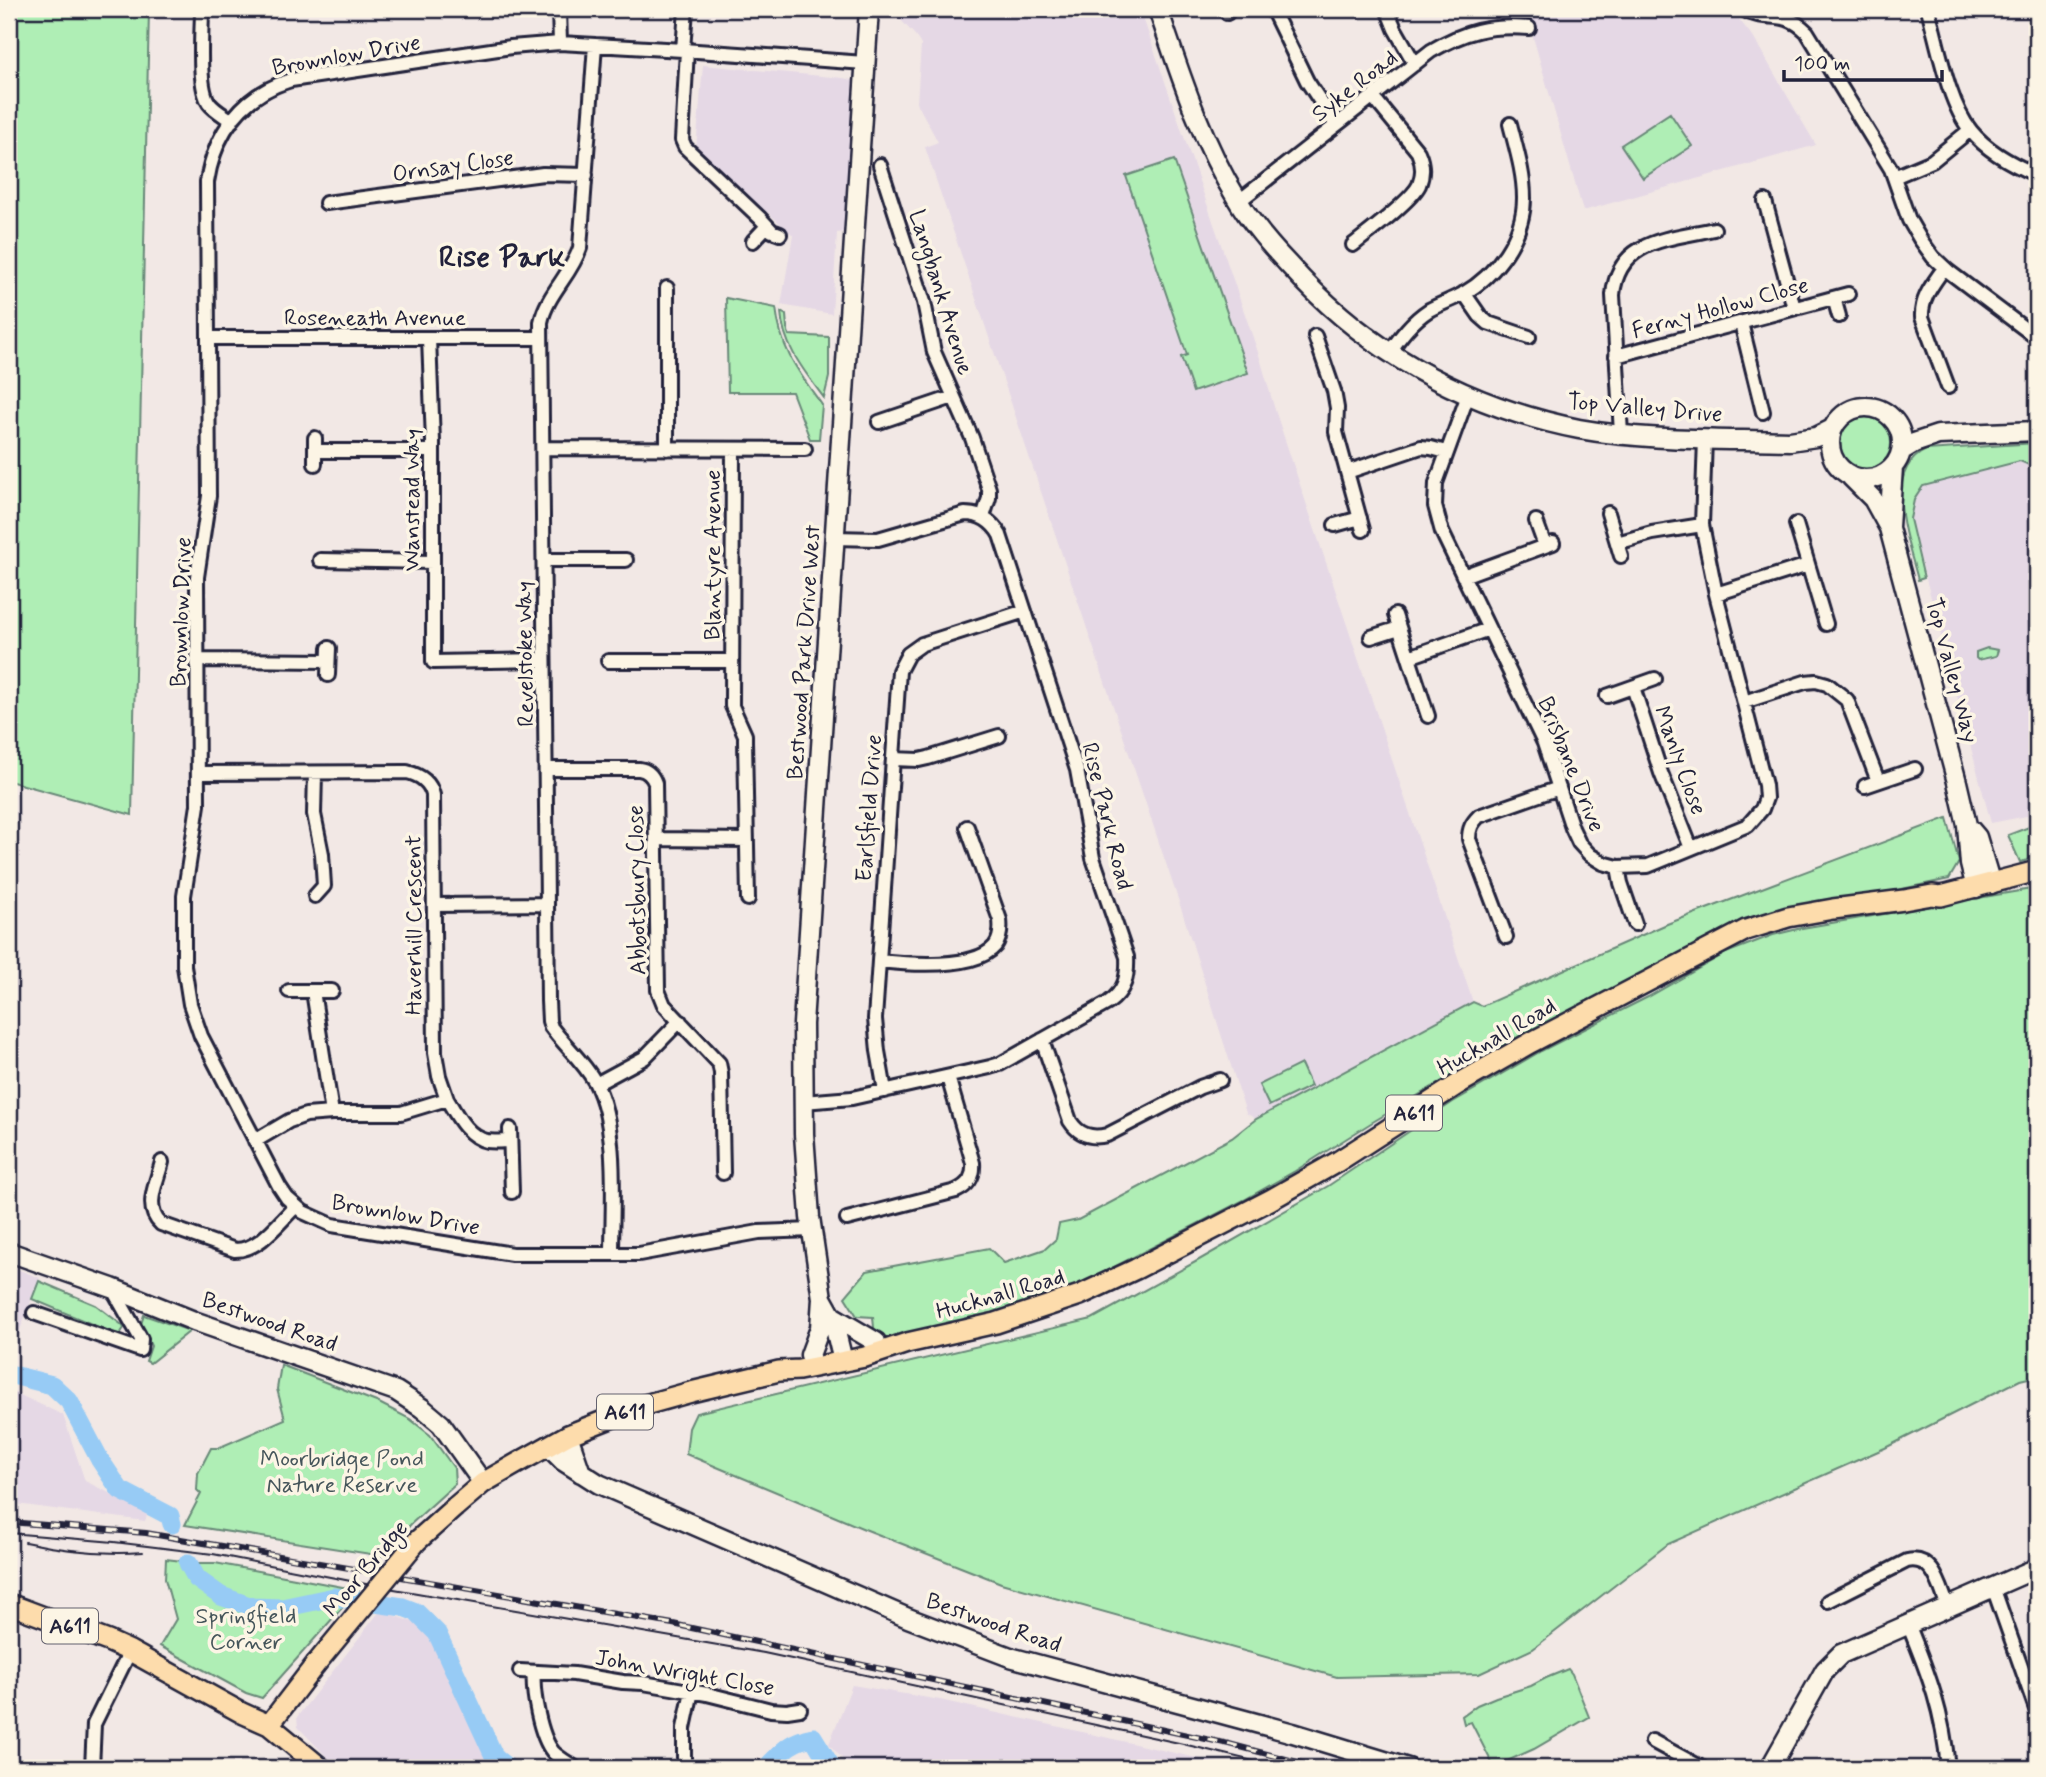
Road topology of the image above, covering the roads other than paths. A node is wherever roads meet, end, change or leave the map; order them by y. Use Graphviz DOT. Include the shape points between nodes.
graph roads {
  1 [pos="202,9"];
  2 [pos="559,9"];
  3 [pos="686,9"];
  4 [pos="869,9"];
  5 [pos="1158,9"];
  6 [pos="1272,9"];
  7 [pos="1387,9"];
  8 [pos="1743,9"];
  9 [pos="1928,9"];
  10 [pos="1529,28"];
  11 [pos="561,43"];
  12 [pos="595,45"];
  13 [pos="685,50"];
  14 [pos="865,64"];
  15 [pos="1415,64"];
  16 [pos="1373,97"];
  17 [pos="232,121"];
  18 [pos="1336,125"];
  19 [pos="1970,130"];
  20 [pos="1516,131"];
  21 [pos="880,166"];
  22 [pos="586,176"];
  23 [pos="2037,176"];
  24 [pos="1894,177"];
  25 [pos="1238,202"];
  26 [pos="326,203"];
  27 [pos="1764,209"];
  28 [pos="768,226"];
  29 [pos="1705,227"];
  30 [pos="780,234"];
  31 [pos="753,241"];
  32 [pos="1353,245"];
  33 [pos="1944,268"];
  34 [pos="667,288"];
  35 [pos="1464,293"];
  36 [pos="1848,294"];
  37 [pos="1834,298"];
  38 [pos="1794,308"];
  39 [pos="1839,316"];
  40 [pos="1741,323"];
  41 [pos="1529,337"];
  42 [pos="208,338"];
  43 [pos="429,338"];
  44 [pos="541,338"];
  45 [pos="2037,338"];
  46 [pos="1321,343"];
  47 [pos="1389,353"];
  48 [pos="1616,356"];
  49 [pos="1940,381"];
  50 [pos="1468,395"];
  51 [pos="953,397"];
  52 [pos="1775,397"];
  53 [pos="1895,421"];
  54 [pos="879,422"];
  55 [pos="1832,429"];
  56 [pos="2037,431"];
  57 [pos="1621,435"];
  58 [pos="1938,435"];
  59 [pos="1705,439"];
  60 [pos="1790,441"];
  61 [pos="542,448"];
  62 [pos="667,449"];
  63 [pos="733,449"];
  64 [pos="805,449"];
  65 [pos="315,451"];
  66 [pos="433,451"];
  67 [pos="1446,452"];
  68 [pos="1897,459"];
  69 [pos="1347,472"];
  70 [pos="1845,472"];
  71 [pos="1608,513"];
  72 [pos="983,517"];
  73 [pos="1536,521"];
  74 [pos="1796,524"];
  75 [pos="1335,525"];
  76 [pos="1702,525"];
  77 [pos="1889,528"];
  78 [pos="834,538"];
  79 [pos="1617,542"];
  80 [pos="1621,556"];
  81 [pos="320,560"];
  82 [pos="544,560"];
  83 [pos="626,560"];
  84 [pos="433,562"];
  85 [pos="1808,565"];
  86 [pos="1463,576"];
  87 [pos="1716,594"];
  88 [pos="1025,611"];
  89 [pos="1827,615"];
  90 [pos="1489,629"];
  91 [pos="1371,637"];
  92 [pos="328,648"];
  93 [pos="615,657"];
  94 [pos="1409,657"];
  95 [pos="197,660"];
  96 [pos="544,660"];
  97 [pos="732,661"];
  98 [pos="1655,679"];
  99 [pos="1633,687"];
  100 [pos="1607,695"];
  101 [pos="1744,702"];
  102 [pos="1429,706"];
  103 [pos="999,736"];
  104 [pos="892,759"];
  105 [pos="546,769"];
  106 [pos="1915,769"];
  107 [pos="198,773"];
  108 [pos="315,773"];
  109 [pos="1559,788"];
  110 [pos="967,827"];
  111 [pos="656,839"];
  112 [pos="747,840"];
  113 [pos="1691,848"];
  114 [pos="2037,863"];
  115 [pos="1618,867"];
  116 [pos="2037,871"];
  117 [pos="1982,881"];
  118 [pos="316,896"];
  119 [pos="748,899"];
  120 [pos="547,904"];
  121 [pos="434,905"];
  122 [pos="1644,907"];
  123 [pos="1631,912"];
  124 [pos="1635,925"];
  125 [pos="1507,928"];
  126 [pos="879,961"];
  127 [pos="289,991"];
  128 [pos="313,991"];
  129 [pos="332,991"];
  130 [pos="680,1021"];
  131 [pos="1042,1040"];
  132 [pos="948,1077"];
  133 [pos="1220,1080"];
  134 [pos="596,1084"];
  135 [pos="886,1091"];
  136 [pos="447,1099"];
  137 [pos="803,1102"];
  138 [pos="332,1113"];
  139 [pos="255,1141"];
  140 [pos="164,1171"];
  141 [pos="723,1172"];
  142 [pos="512,1192"];
  143 [pos="295,1207"];
  144 [pos="847,1219"];
  145 [pos="812,1230"];
  146 [pos="9,1252"];
  147 [pos="612,1254"];
  148 [pos="112,1288"];
  149 [pos="40,1312"];
  150 [pos="826,1322"];
  151 [pos="876,1342"];
  152 [pos="907,1343"];
  153 [pos="829,1356"];
  154 [pos="568,1435"];
  155 [pos="548,1446"];
  156 [pos="581,1474"];
  157 [pos="483,1483"];
  158 [pos="2037,1569"];
  159 [pos="1993,1587"];
  160 [pos="1828,1601"];
  161 [pos="9,1604"];
  162 [pos="1948,1607"];
  163 [pos="1908,1624"];
  164 [pos="130,1651"];
  165 [pos="520,1671"];
  166 [pos="534,1672"];
  167 [pos="692,1691"];
  168 [pos="2037,1712"];
  169 [pos="269,1725"];
  170 [pos="789,1726"];
  171 [pos="1653,1741"];
  172 [pos="576,1750"];
  173 [pos="571,1765"];
  174 [pos="92,1768"];
  175 [pos="321,1768"];
  176 [pos="684,1768"];
  177 [pos="1408,1768"];
  178 [pos="1702,1768"];
  179 [pos="1770,1768"];
  180 [pos="1948,1768"];
  1 -- 17 [label="street" via="205,93 212,107"];
  2 -- 11 [label="street"];
  3 -- 13 [label="street"];
  4 -- 14 [label="street, Bestwood Park Drive West"];
  5 -- 25 [label="street, Top Valley Drive" via="1194,113"];
  6 -- 18 [label="street" via="1307,81"];
  7 -- 15 [label="street"];
  8 -- 24 [label="street" via="1790,19 1807,32"];
  9 -- 19 [label="street" via="1951,90"];
  10 -- 15 [label="street, Syke Road" via="1507,20 1452,39"];
  11 -- 12 [label="street, Brownlow Drive"];
  11 -- 17 [label="street, Brownlow Drive" via="291,80 261,92"];
  12 -- 13 [label="street, Brownlow Drive"];
  12 -- 22 [label="street, Revelstoke Way"];
  13 -- 14 [label="street, Brownlow Drive"];
  13 -- 28 [label="street" via="685,147"];
  14 -- 78 [label="street, Bestwood Park Drive West"];
  15 -- 16 [label="street, Syke Road"];
  16 -- 18 [label="street, Syke Road"];
  16 -- 32 [label="street" via="1418,152 1422,173 1414,193 1360,231"];
  17 -- 42 [label="street, Brownlow Drive" via="215,150 207,182"];
  18 -- 25 [label="street, Syke Road"];
  19 -- 23 [label="street" via="1989,149"];
  19 -- 24 [label="street" via="1932,161"];
  20 -- 35 [label="street" via="1522,217 1504,256"];
  21 -- 51 [label="street, Langbank Avenue" via="884,198 924,302 934,352"];
  22 -- 26 [label="street, Ornsay Close" via="542,174"];
  22 -- 44 [label="street, Revelstoke Way" via="580,248 545,307"];
  24 -- 33 [label="street" via="1909,220"];
  25 -- 47 [label="street, Top Valley Drive" via="1316,295"];
  27 -- 38 [label="street"];
  28 -- 30 [label="street"];
  28 -- 31 [label="street"];
  29 -- 48 [label="street" via="1642,248 1620,268 1613,295"];
  33 -- 45 [label="street"];
  33 -- 49 [label="street" via="1922,307"];
  34 -- 62 [label="street" via="673,302"];
  35 -- 41 [label="street" via="1488,323 1517,326"];
  35 -- 47 [label="street" via="1422,316"];
  36 -- 37 [label="street, Ferny Hollow Close"];
  37 -- 38 [label="street, Ferny Hollow Close"];
  37 -- 39 [label="street, Ferny Hollow Close"];
  38 -- 40 [label="street, Ferny Hollow Close"];
  40 -- 48 [label="street, Ferny Hollow Close"];
  40 -- 52 [label="street" via="1761,406"];
  42 -- 43 [label="street, Roseneath Avenue"];
  42 -- 95 [label="street, Brownlow Drive" via="209,496 197,576"];
  43 -- 44 [label="street, Roseneath Avenue"];
  43 -- 66 [label="street, Wanstead Way"];
  44 -- 61 [label="street, Revelstoke Way"];
  46 -- 69 [label="street"];
  47 -- 50 [label="street, Top Valley Drive"];
  48 -- 57 [label="street"];
  50 -- 57 [label="street, Top Valley Drive" via="1543,421"];
  50 -- 67 [label="street, Brisbane Drive"];
  51 -- 54 [label="street"];
  51 -- 72 [label="street, Langbank Avenue" via="989,489"];
  53 -- 55 [label="street" via="1874,408 1857,408 1842,416"];
  53 -- 58 [label="street"];
  53 -- 68 [label="street" via="1902,440"];
  55 -- 60 [label="street, Top Valley Drive"];
  55 -- 70 [label="street" via="1833,460"];
  56 -- 58 [label="street"];
  57 -- 59 [label="street, Top Valley Drive"];
  58 -- 68 [label="street" via="1914,443"];
  59 -- 60 [label="street, Top Valley Drive"];
  59 -- 76 [label="street"];
  60 -- 70 [label="street, Top Valley Drive"];
  61 -- 62 [label="street, Blantyre Avenue"];
  61 -- 82 [label="street, Revelstoke Way"];
  62 -- 63 [label="street, Blantyre Avenue"];
  63 -- 64 [label="street, Blantyre Avenue" via="791,456"];
  63 -- 97 [label="street, Blantyre Avenue"];
  65 -- 66 [label="street"];
  66 -- 84 [label="street, Wanstead Way"];
  67 -- 69 [label="street" via="1421,447"];
  67 -- 86 [label="street, Brisbane Drive" via="1436,483 1435,506 1442,533"];
  68 -- 70 [label="street" via="1878,478 1869,480"];
  68 -- 77 [label="street, Top Valley Way"];
  69 -- 75 [label="street" via="1362,524"];
  70 -- 77 [label="street, Top Valley Way" via="1873,499"];
  71 -- 79 [label="street"];
  72 -- 78 [label="street" via="956,515 878,539"];
  72 -- 88 [label="street, Rise Park Road" via="1000,535"];
  73 -- 86 [label="street" via="1549,544"];
  74 -- 85 [label="street"];
  76 -- 79 [label="street"];
  76 -- 87 [label="street"];
  77 -- 117 [label="street, Top Valley Way" via="1967,825 1969,864"];
  78 -- 137 [label="street, Bestwood Park Drive West" via="803,1024"];
  79 -- 80 [label="street"];
  81 -- 84 [label="street"];
  82 -- 83 [label="street"];
  82 -- 96 [label="street, Revelstoke Way"];
  84 -- 96 [label="street, Wanstead Way" via="433,668"];
  85 -- 87 [label="street"];
  85 -- 89 [label="street"];
  86 -- 90 [label="street, Brisbane Drive"];
  87 -- 101 [label="street"];
  88 -- 104 [label="street, Earlsfield Drive" via="922,644 908,654 899,671"];
  88 -- 131 [label="street, Rise Park Road" via="1077,770 1093,858 1128,972 1117,997"];
  90 -- 94 [label="street"];
  90 -- 109 [label="street, Brisbane Drive" via="1544,743"];
  91 -- 94 [label="street" via="1397,622"];
  92 -- 95 [label="street" via="328,668"];
  93 -- 97 [label="street"];
  94 -- 102 [label="street"];
  95 -- 107 [label="street, Brownlow Drive"];
  96 -- 105 [label="street, Revelstoke Way"];
  97 -- 112 [label="street, Blantyre Avenue" via="732,711 745,741"];
  98 -- 99 [label="street, Manly Close"];
  99 -- 100 [label="street, Manly Close"];
  99 -- 113 [label="street, Manly Close"];
  101 -- 106 [label="street" via="1805,682 1827,684 1847,700 1871,783"];
  101 -- 113 [label="street" via="1766,798 1748,825"];
  103 -- 104 [label="street" via="929,758"];
  104 -- 126 [label="street, Earlsfield Drive"];
  105 -- 111 [label="street, Abbotsbury Close" via="647,772 655,783"];
  105 -- 120 [label="street, Revelstoke Way"];
  107 -- 108 [label="street, Haverhill Crescent"];
  107 -- 139 [label="street, Brownlow Drive" via="196,825 184,897 187,990 201,1037"];
  108 -- 118 [label="street" via="314,814 324,886"];
  108 -- 121 [label="street, Haverhill Crescent" via="407,772 425,781 433,795"];
  109 -- 115 [label="street, Brisbane Drive" via="1579,843 1603,863"];
  109 -- 125 [label="street" via="1479,816 1469,830"];
  110 -- 126 [label="street" via="1000,920 996,945 953,962"];
  111 -- 112 [label="street"];
  111 -- 130 [label="street, Abbotsbury Close" via="658,990 664,1005"];
  112 -- 119 [label="street, Blantyre Avenue"];
  113 -- 115 [label="street" via="1648,866"];
  114 -- 117 [label="main road, Hucknall Road / A611"];
  115 -- 123 [label="street"];
  116 -- 117 [label="main road, Hucknall Road / A611"];
  117 -- 152 [label="main road, Hucknall Road / A611" via="1941,896 1788,917 1746,930 1530,1043 1337,1162 1136,1269 1080,1295 1009,1319"];
  120 -- 121 [label="street"];
  120 -- 134 [label="street, Revelstoke Way" via="549,1021"];
  121 -- 136 [label="street, Haverhill Crescent" via="435,1053"];
  122 -- 123 [label="street"];
  123 -- 124 [label="street"];
  126 -- 135 [label="street, Earlsfield Drive" via="875,1026"];
  127 -- 128 [label="street"];
  128 -- 129 [label="street"];
  128 -- 138 [label="street"];
  130 -- 134 [label="street" via="644,1058"];
  130 -- 141 [label="street, Abbotsbury Close" via="721,1068"];
  131 -- 132 [label="street, Rise Park Road" via="1000,1064"];
  131 -- 133 [label="street" via="1070,1121 1086,1135 1107,1135"];
  132 -- 135 [label="street, Rise Park Road"];
  132 -- 144 [label="street" via="973,1163 968,1183 956,1191"];
  134 -- 147 [label="street, Revelstoke Way" via="611,1146"];
  135 -- 137 [label="street, Rise Park Road"];
  136 -- 138 [label="street" via="401,1113"];
  136 -- 142 [label="street, Haverhill Crescent" via="471,1133 488,1141 510,1135"];
  137 -- 145 [label="street, Bestwood Park Drive West"];
  138 -- 139 [label="street" via="289,1121"];
  139 -- 143 [label="street, Brownlow Drive"];
  140 -- 143 [label="street" via="151,1205 155,1219 236,1250 256,1244"];
  143 -- 147 [label="street, Brownlow Drive" via="342,1228 512,1254"];
  145 -- 147 [label="street, Brownlow Drive" via="759,1231 646,1253"];
  145 -- 150 [label="street, Bestwood Park Drive West"];
  146 -- 148 [label="street, Bestwood Road"];
  148 -- 149 [label="street" via="141,1339 140,1350"];
  148 -- 157 [label="street, Bestwood Road" via="396,1391 441,1424"];
  150 -- 151 [label="street"];
  150 -- 153 [label="street"];
  150 -- 153 [label="street"];
  151 -- 152 [label="main road, Hucknall Road / A611"];
  151 -- 153 [label="main road, Hucknall Road / A611"];
  152 -- 153 [label="main road, Hucknall Road / A611" via="864,1357"];
  153 -- 154 [label="main road, Hucknall Road / A611" via="795,1359 779,1371 651,1403"];
  154 -- 155 [label="main road, Hucknall Road / A611"];
  154 -- 156 [label="street"];
  155 -- 156 [label="street, Bestwood Road"];
  155 -- 157 [label="main road, Hucknall Road / A611"];
  156 -- 177 [label="street, Bestwood Road" via="908,1618 1010,1657"];
  157 -- 169 [label="main road, Moor Bridge / A611, bridge" via="417,1541"];
  158 -- 159 [label="street"];
  159 -- 162 [label="street"];
  159 -- 168 [label="street"];
  160 -- 162 [label="street" via="1907,1561 1920,1560 1931,1568"];
  161 -- 164 [label="main road, A611"];
  162 -- 163 [label="street"];
  163 -- 179 [label="street" via="1832,1661"];
  163 -- 180 [label="street" via="1938,1703"];
  164 -- 169 [label="main road, A611"];
  164 -- 174 [label="street" via="94,1724"];
  165 -- 166 [label="street, John Wright Close"];
  166 -- 167 [label="street, John Wright Close"];
  166 -- 173 [label="street" via="532,1687 547,1743"];
  167 -- 170 [label="street, John Wright Close" via="794,1710"];
  167 -- 176 [label="street" via="684,1728"];
  169 -- 175 [label="main road"];
  171 -- 178 [label="street"];
  172 -- 173 [label="street"];
}
